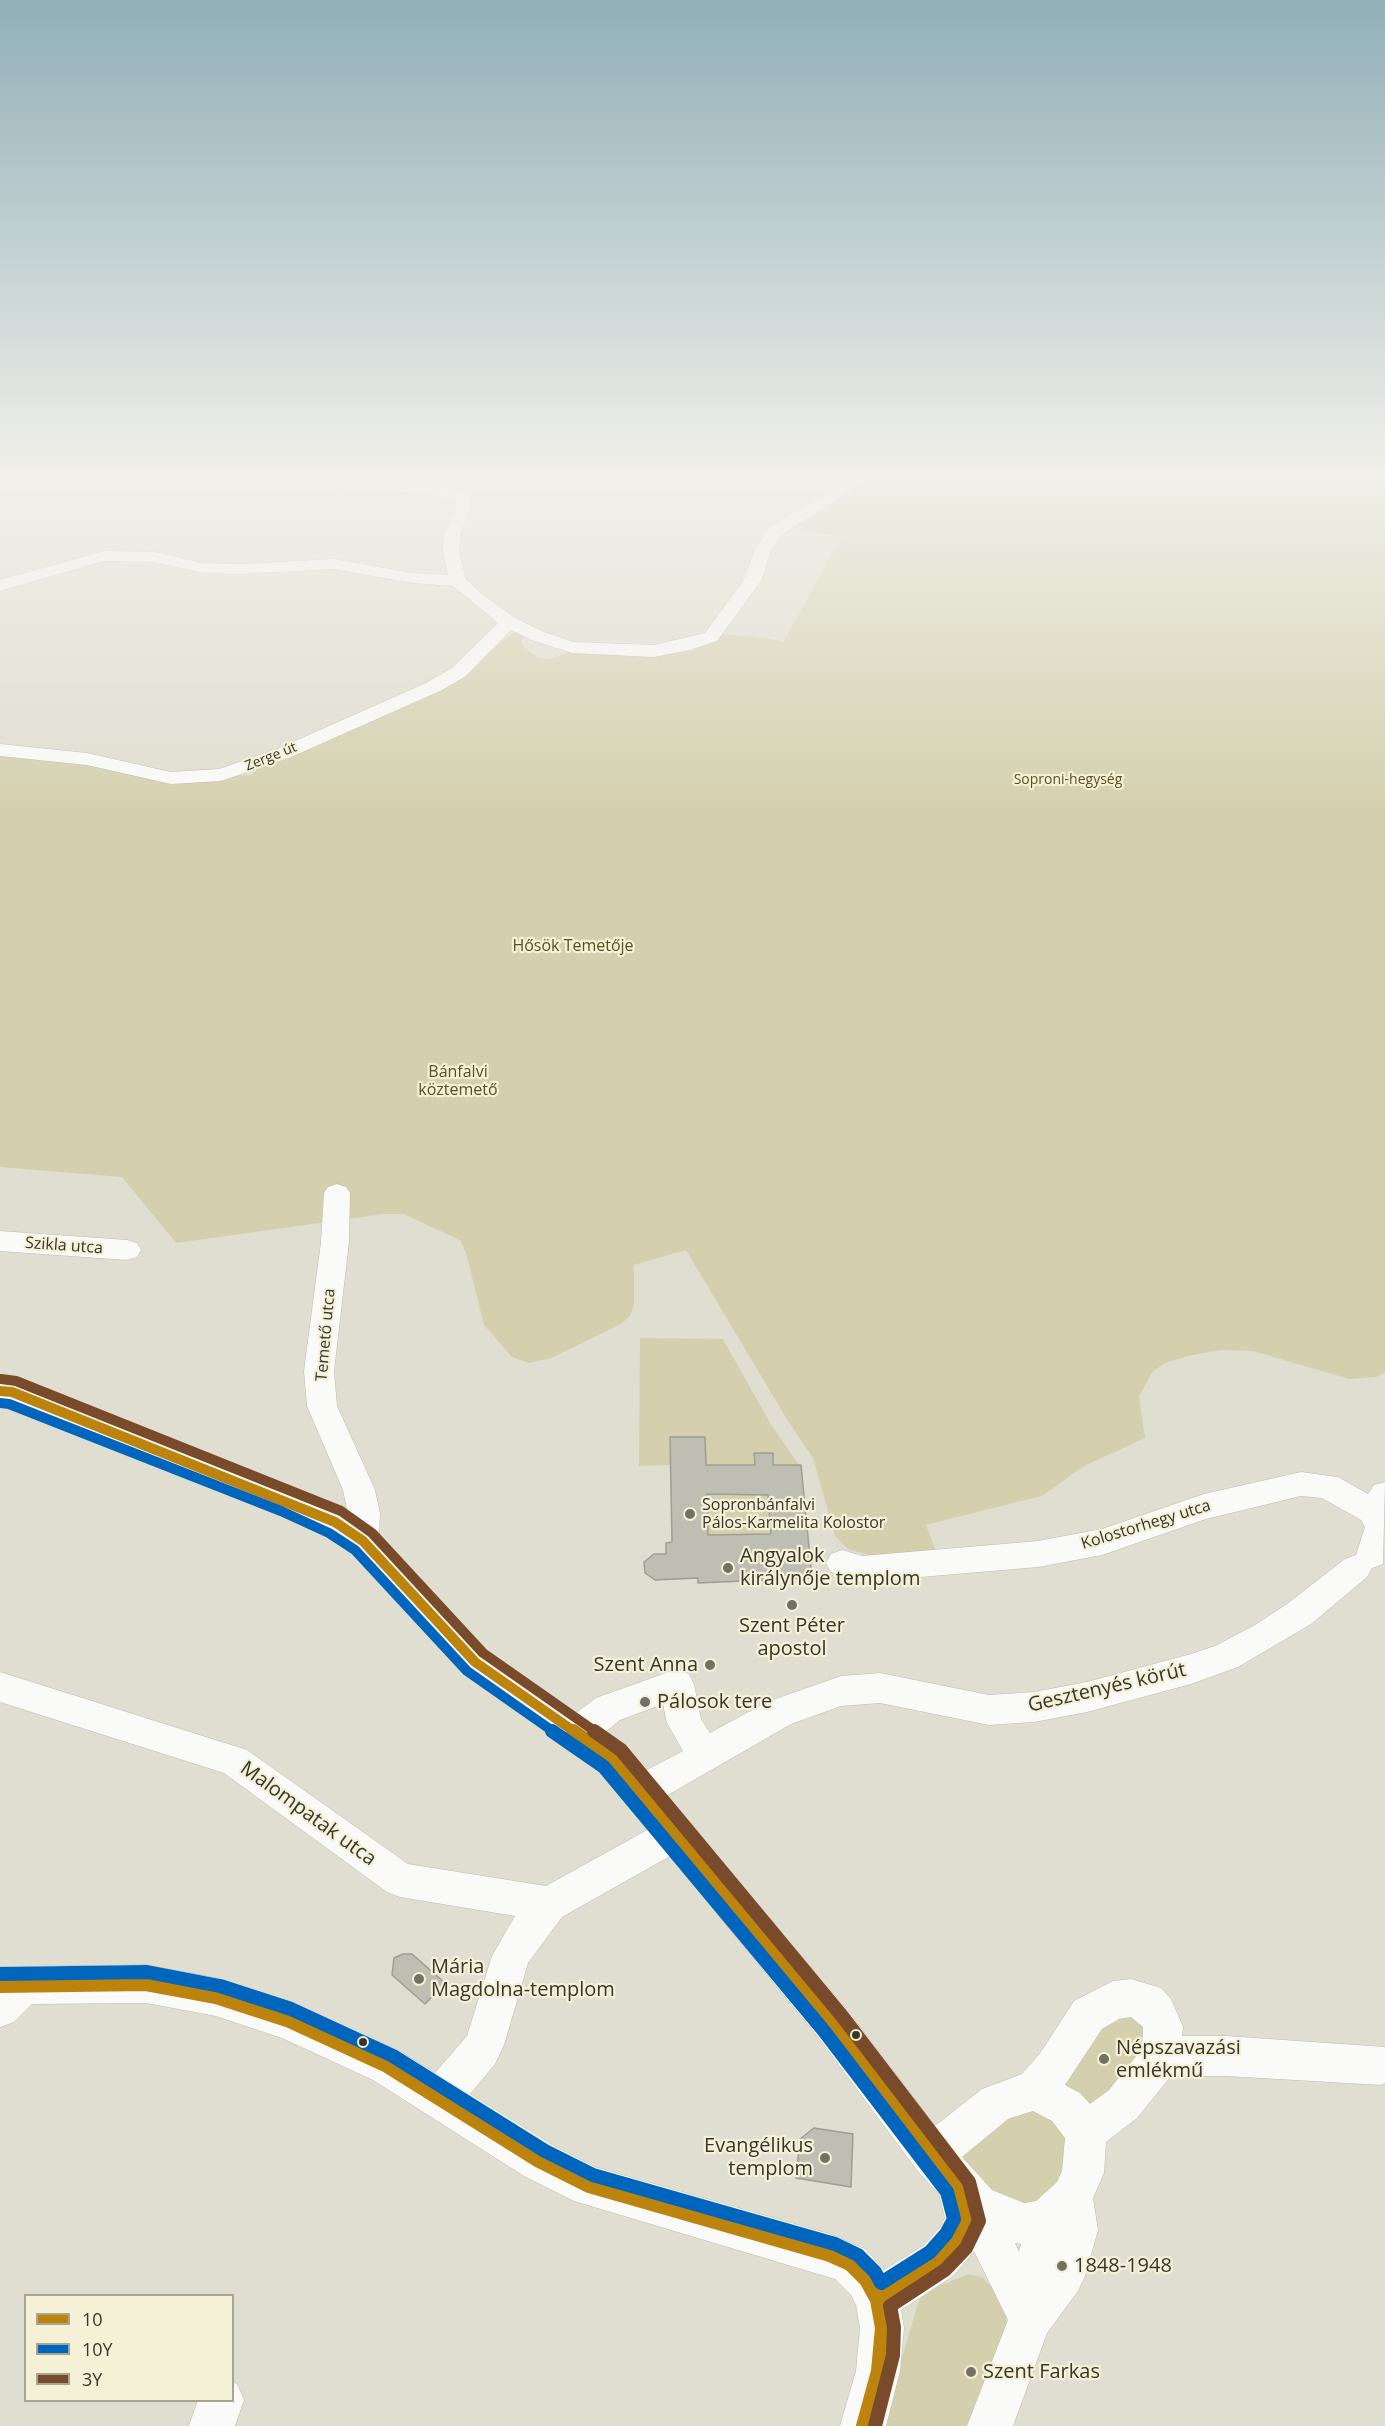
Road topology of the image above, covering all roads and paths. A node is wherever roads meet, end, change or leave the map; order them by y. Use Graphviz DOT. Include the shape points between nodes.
graph roads {
  1 [pos="466,588"];
  2 [pos="747,588"];
  3 [pos="509,622"];
  4 [pos="0,750"];
  5 [pos="337,1193"];
  6 [pos="0,1241"];
  7 [pos="127,1250"];
  8 [pos="4,1385"];
  9 [pos="1378,1502"];
  10 [pos="363,1541"];
  11 [pos="842,1563"];
  12 [pos="0,1687"];
  13 [pos="577,1733"];
  14 [pos="706,1757"];
  15 [pos="640,1792"];
  16 [pos="675,1834"];
  17 [pos="549,1904"];
  18 [pos="8,1993"];
  19 [pos="1162,2056"];
  20 [pos="1381,2065"];
  21 [pos="1035,2090"];
  22 [pos="440,2098"];
  23 [pos="1086,2132"];
  24 [pos="945,2170"];
  25 [pos="1033,2220"];
  26 [pos="938,2261"];
  27 [pos="877,2300"];
  28 [pos="1030,2319"];
  29 [pos="220,2402"];
  30 [pos="212,2426"];
  31 [pos="863,2426"];
  32 [pos="990,2426"];
  1 -- 3 [label="street"];
  2 -- 3 [label="street" via="711,637 654,651 584,649 552,641"];
  3 -- 4 [label="street, Zerge út" via="459,672 432,687 284,753 221,775 171,778 87,759"];
  5 -- 10 [label="street, Temető utca" via="319,1371 322,1406 359,1490 364,1513"];
  6 -- 7 [label="street, Szikla utca"];
  8 -- 10 [label="street" via="286,1500 335,1522"];
  9 -- 11 [label="street, Kolostorhegy utca" via="1327,1486 1301,1484 1204,1507 1102,1542 1038,1554 862,1569"];
  9 -- 14 [label="street, Gesztenyés körút" via="1382,1527 1364,1561 1299,1614 1226,1657 1034,1707 989,1710 880,1688 841,1691 779,1713"];
  10 -- 13 [label="street" via="475,1662"];
  12 -- 17 [label="street, Malompatak utca" via="235,1761 400,1880"];
  13 -- 14 [label="street" via="608,1709 677,1684 684,1723"];
  13 -- 15 [label="street" via="612,1758"];
  14 -- 15 [label="street, Gesztenyés körút"];
  15 -- 16 [label="street"];
  16 -- 17 [label="street"];
  16 -- 24 [label="street" via="833,2024"];
  17 -- 22 [label="street" via="511,1956 481,2050"];
  18 -- 22 [label="street" via="146,1984 216,1997 334,2040"];
  19 -- 20 [label="street"];
  19 -- 21 [label="street" via="1163,2027 1157,2013 1147,2002 1131,1998 1113,2000 1088,2014"];
  19 -- 23 [label="street" via="1123,2104"];
  21 -- 23 [label="street" via="1066,2107"];
  21 -- 24 [label="street" via="996,2103"];
  22 -- 27 [label="street" via="538,2161 589,2186 850,2264 866,2280"];
  23 -- 25 [label="street" via="1083,2173"];
  24 -- 25 [label="street"];
  24 -- 26 [label="street" via="966,2221 956,2241"];
  25 -- 26 [label="street"];
  25 -- 28 [label="street"];
  25 -- 28 [label="street"];
  26 -- 27 [label="street"];
  27 -- 31 [label="street" via="881,2353"];
  28 -- 32 [label="street"];
  29 -- 30 [label="street"];
}
